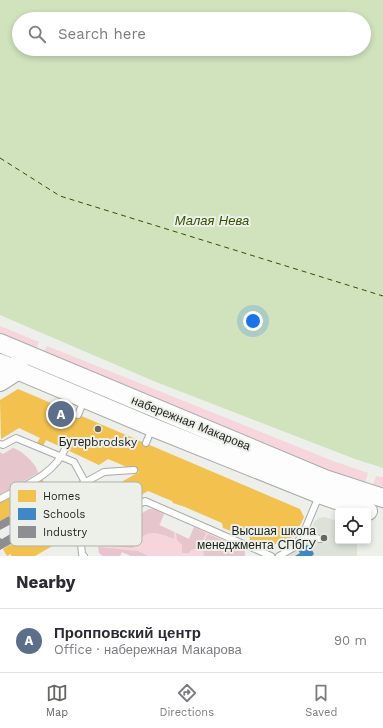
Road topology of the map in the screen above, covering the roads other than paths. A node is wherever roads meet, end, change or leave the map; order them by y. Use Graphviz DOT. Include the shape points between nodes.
graph roads {
  1 [pos="0,343"];
  2 [pos="21,353"];
  3 [pos="0,363"];
  4 [pos="17,371"];
  5 [pos="0,382"];
  6 [pos="152,427"];
  7 [pos="146,443"];
  8 [pos="0,444"];
  9 [pos="65,449"];
  10 [pos="62,456"];
  11 [pos="134,470"];
  12 [pos="30,482"];
  13 [pos="85,482"];
  14 [pos="10,493"];
  15 [pos="319,494"];
  16 [pos="383,498"];
  17 [pos="0,499"];
  18 [pos="142,503"];
  19 [pos="359,508"];
  20 [pos="371,512"];
  21 [pos="383,515"];
  22 [pos="303,534"];
  23 [pos="320,539"];
  24 [pos="81,546"];
  25 [pos="84,556"];
  26 [pos="271,556"];
  27 [pos="279,556"];
  1 -- 2 [label="main road, набережная Макарова"];
  2 -- 4 [label="main road"];
  2 -- 16 [label="main road, набережная Макарова" via="325,478"];
  3 -- 4 [label="main road, набережная Макарова"];
  4 -- 5 [label="main road"];
  4 -- 6 [label="main road, набережная Макарова" via="81,407"];
  6 -- 7 [label="lane"];
  6 -- 15 [label="main road, набережная Макарова"];
  8 -- 10 [label="lane" via="16,438"];
  9 -- 10 [label="lane"];
  10 -- 12 [label="lane" via="50,471"];
  10 -- 13 [label="lane" via="74,462"];
  11 -- 13 [label="lane" via="104,472"];
  14 -- 17 [label="lane"];
  15 -- 19 [label="main road, набережная Макарова"];
  15 -- 22 [label="lane"];
  18 -- 26 [label="lane" via="145,501"];
  20 -- 21 [label="main road, набережная Макарова"];
  22 -- 23 [label="lane"];
  22 -- 27 [label="lane" via="293,548"];
  24 -- 25 [label="lane"];
}
